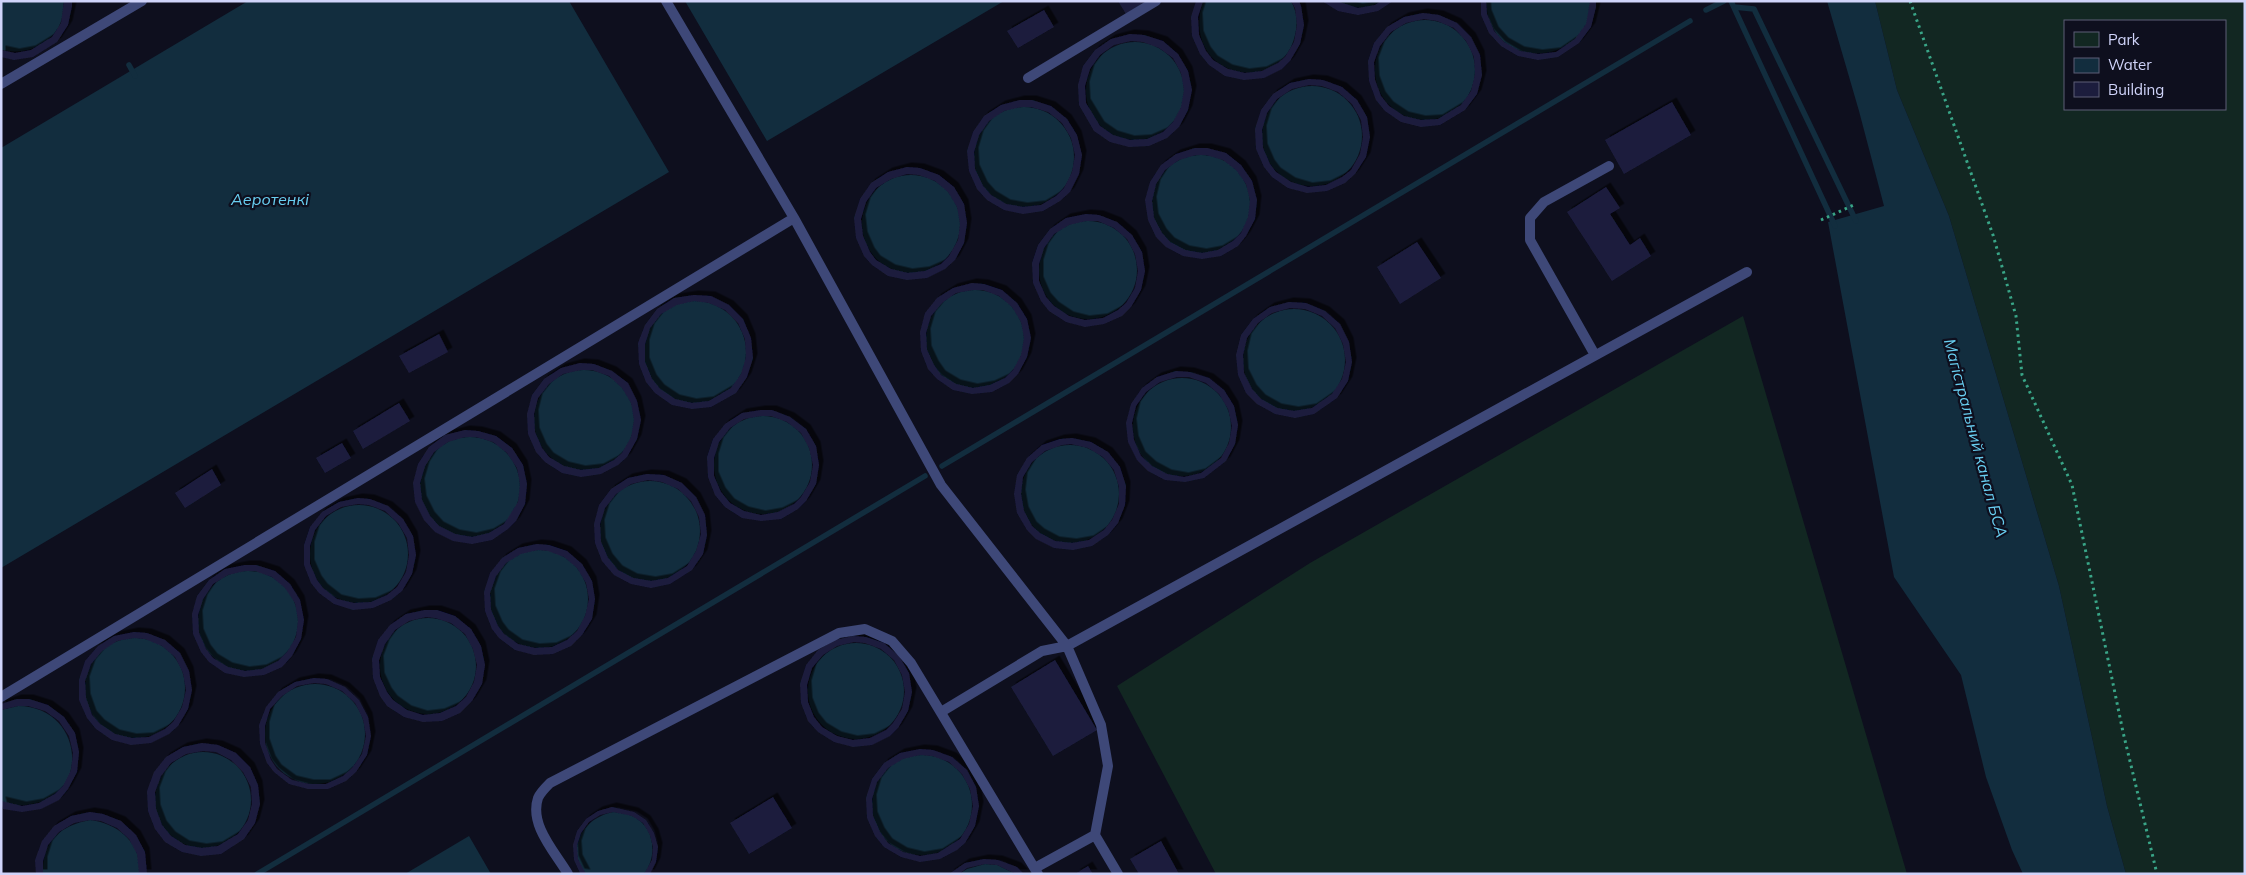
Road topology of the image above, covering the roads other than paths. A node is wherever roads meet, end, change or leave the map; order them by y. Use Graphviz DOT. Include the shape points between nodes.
graph roads {
  1 [pos="142,1"];
  2 [pos="666,1"];
  3 [pos="1156,1"];
  4 [pos="1028,78"];
  5 [pos="1,84"];
  6 [pos="1609,166"];
  7 [pos="794,218"];
  8 [pos="1746,272"];
  9 [pos="1595,355"];
  10 [pos="1067,646"];
  11 [pos="1,697"];
  12 [pos="941,712"];
  13 [pos="1095,836"];
  14 [pos="1036,871"];
  15 [pos="568,874"];
  16 [pos="1118,874"];
  1 -- 5 [label="lane"];
  2 -- 7 [label="lane"];
  3 -- 4 [label="lane"];
  6 -- 9 [label="lane" via="1544,202 1530,218 1530,240"];
  7 -- 10 [label="lane" via="941,485"];
  7 -- 11 [label="lane"];
  8 -- 9 [label="lane"];
  9 -- 10 [label="lane"];
  10 -- 12 [label="lane" via="1042,651"];
  10 -- 13 [label="lane" via="1101,725 1108,766"];
  12 -- 14 [label="lane"];
  12 -- 15 [label="lane" via="911,663 892,641 865,630 839,632 550,783 538,796 535,813 540,829"];
  13 -- 14 [label="lane"];
  13 -- 16 [label="lane"];
}
